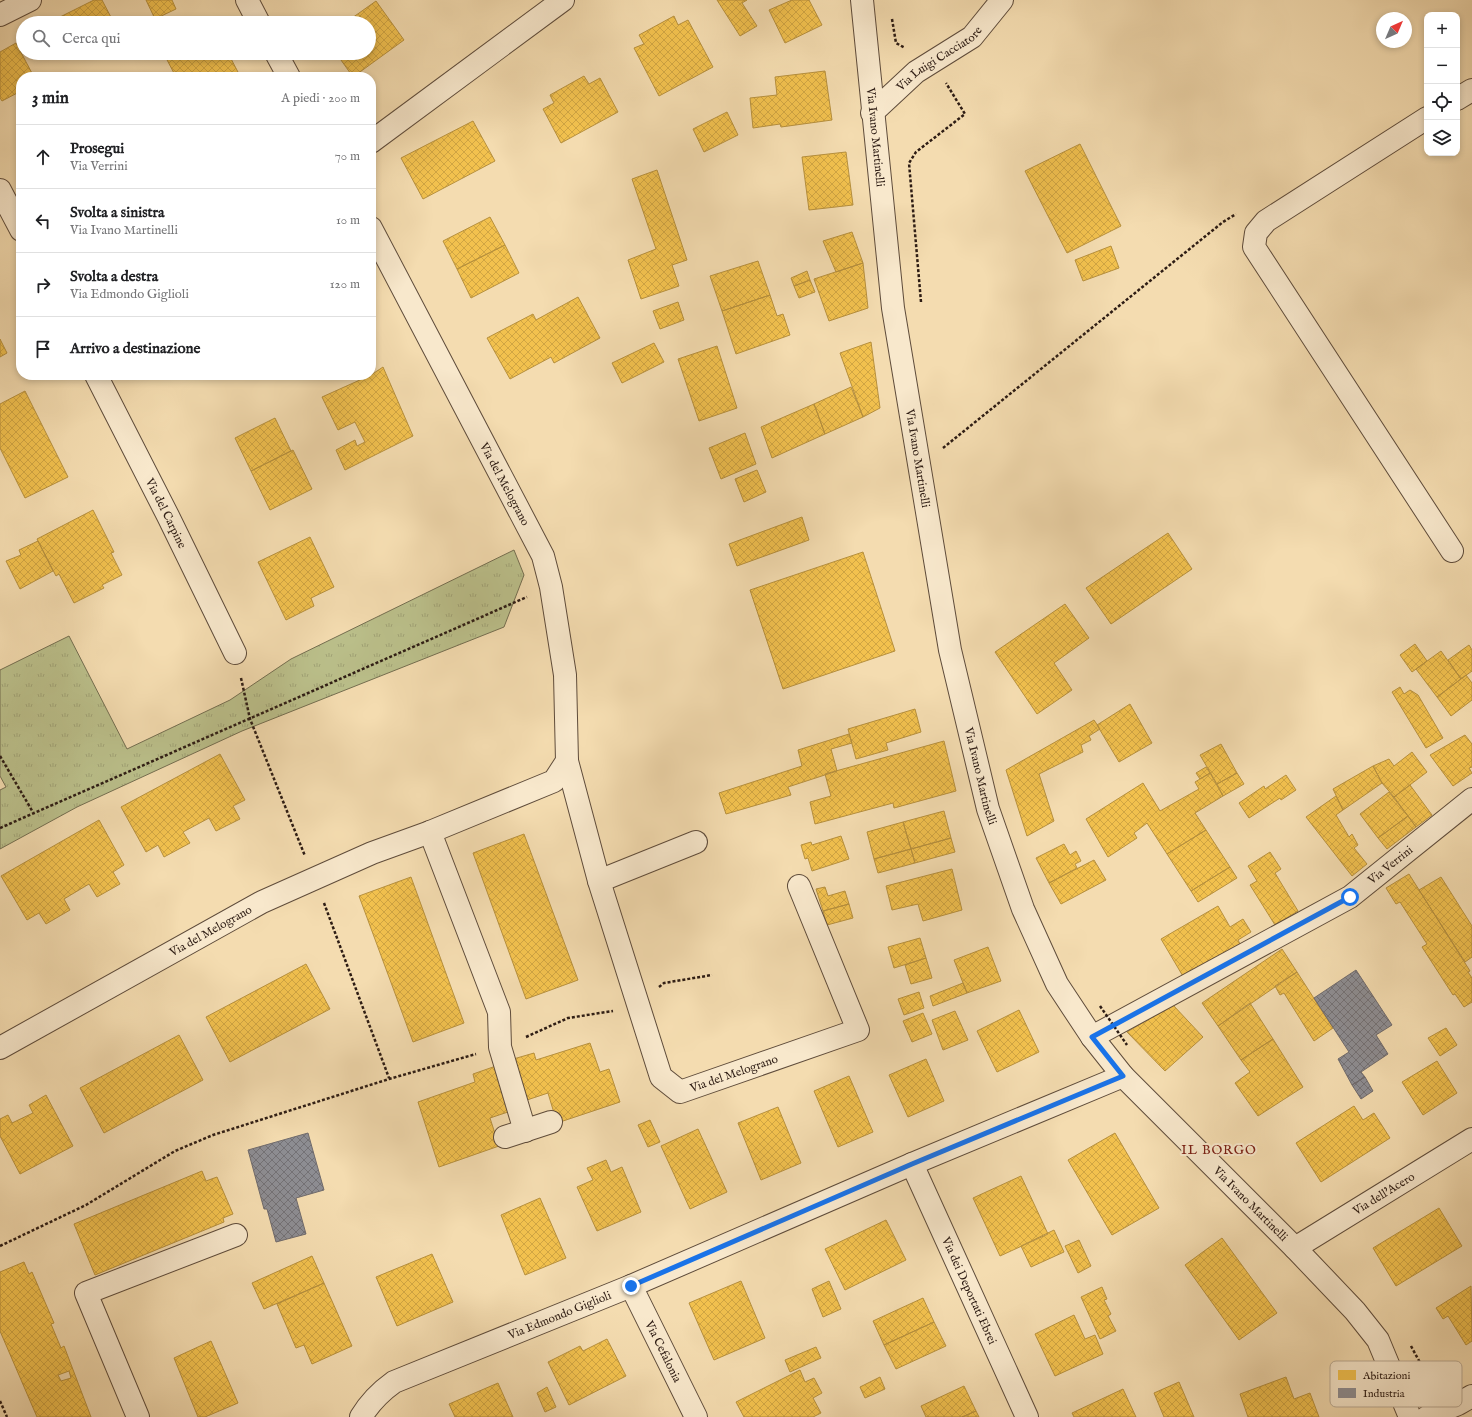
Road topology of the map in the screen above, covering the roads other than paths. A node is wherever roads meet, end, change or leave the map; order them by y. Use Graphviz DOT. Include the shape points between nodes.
graph roads {
  1 [pos="30,0"];
  2 [pos="247,0"];
  3 [pos="563,0"];
  4 [pos="862,0"];
  5 [pos="1002,0"];
  6 [pos="0,16"];
  7 [pos="256,16"];
  8 [pos="280,60"];
  9 [pos="286,72"];
  10 [pos="1472,90"];
  11 [pos="1460,97"];
  12 [pos="872,113"];
  13 [pos="1424,120"];
  14 [pos="376,138"];
  15 [pos="0,190"];
  16 [pos="16,220"];
  17 [pos="376,238"];
  18 [pos="99,380"];
  19 [pos="1452,551"];
  20 [pos="235,653"];
  21 [pos="567,761"];
  22 [pos="1472,799"];
  23 [pos="430,832"];
  24 [pos="696,842"];
  25 [pos="599,881"];
  26 [pos="800,886"];
  27 [pos="1092,1037"];
  28 [pos="0,1048"];
  29 [pos="1123,1076"];
  30 [pos="550,1122"];
  31 [pos="1472,1139"];
  32 [pos="912,1164"];
  33 [pos="236,1235"];
  34 [pos="1295,1248"];
  35 [pos="631,1286"];
  36 [pos="1387,1361"];
  37 [pos="1472,1396"];
  38 [pos="1462,1402"];
  39 [pos="1406,1407"];
  40 [pos="1451,1407"];
  41 [pos="138,1417"];
  42 [pos="361,1417"];
  43 [pos="696,1417"];
  44 [pos="1027,1417"];
  45 [pos="1410,1417"];
  46 [pos="1427,1417"];
  1 -- 6 [label="street"];
  2 -- 7 [label="street"];
  3 -- 14 [label="street"];
  4 -- 12 [label="street, Via Ivano Martinelli"];
  5 -- 12 [label="street, Via Luigi Cacciatore" via="972,37 916,72"];
  8 -- 9 [label="street"];
  10 -- 11 [label="street"];
  12 -- 27 [label="street, Via Ivano Martinelli" via="893,308 950,650 968,726 988,809 1023,909 1057,984"];
  13 -- 19 [label="street" via="1266,221 1256,233 1254,246"];
  15 -- 16 [label="street"];
  17 -- 21 [label="street, Via del Melograno" via="543,556 551,587 565,675"];
  18 -- 20 [label="street, Via del Carpine"];
  21 -- 23 [label="street, Via del Melograno" via="554,781"];
  21 -- 25 [label="street, Via del Melograno"];
  22 -- 27 [label="street, Via Verrini" via="1350,897"];
  23 -- 28 [label="street, Via del Melograno" via="372,853 262,902"];
  23 -- 30 [label="street" via="499,1012 500,1047 515,1134"];
  24 -- 25 [label="street"];
  25 -- 26 [label="street, Via del Melograno" via="661,1077 680,1092 858,1030"];
  27 -- 29 [label="street, Via Ivano Martinelli"];
  29 -- 32 [label="street, Via Edmondo Giglioli"];
  29 -- 34 [label="street, Via Ivano Martinelli"];
  31 -- 34 [label="street, Via dell'Acero"];
  32 -- 35 [label="street, Via Edmondo Giglioli"];
  32 -- 44 [label="street, Via dei Deportati Ebrei"];
  33 -- 41 [label="street" via="86,1293"];
  34 -- 36 [label="street, Via Ivano Martinelli" via="1378,1340"];
  35 -- 42 [label="street, Via Edmondo Giglioli" via="394,1382 380,1392"];
  35 -- 43 [label="street, Via Cefalonia"];
  37 -- 38 [label="street"];
  39 -- 45 [label="street, Via Ivano Martinelli"];
  40 -- 46 [label="street"];
}
